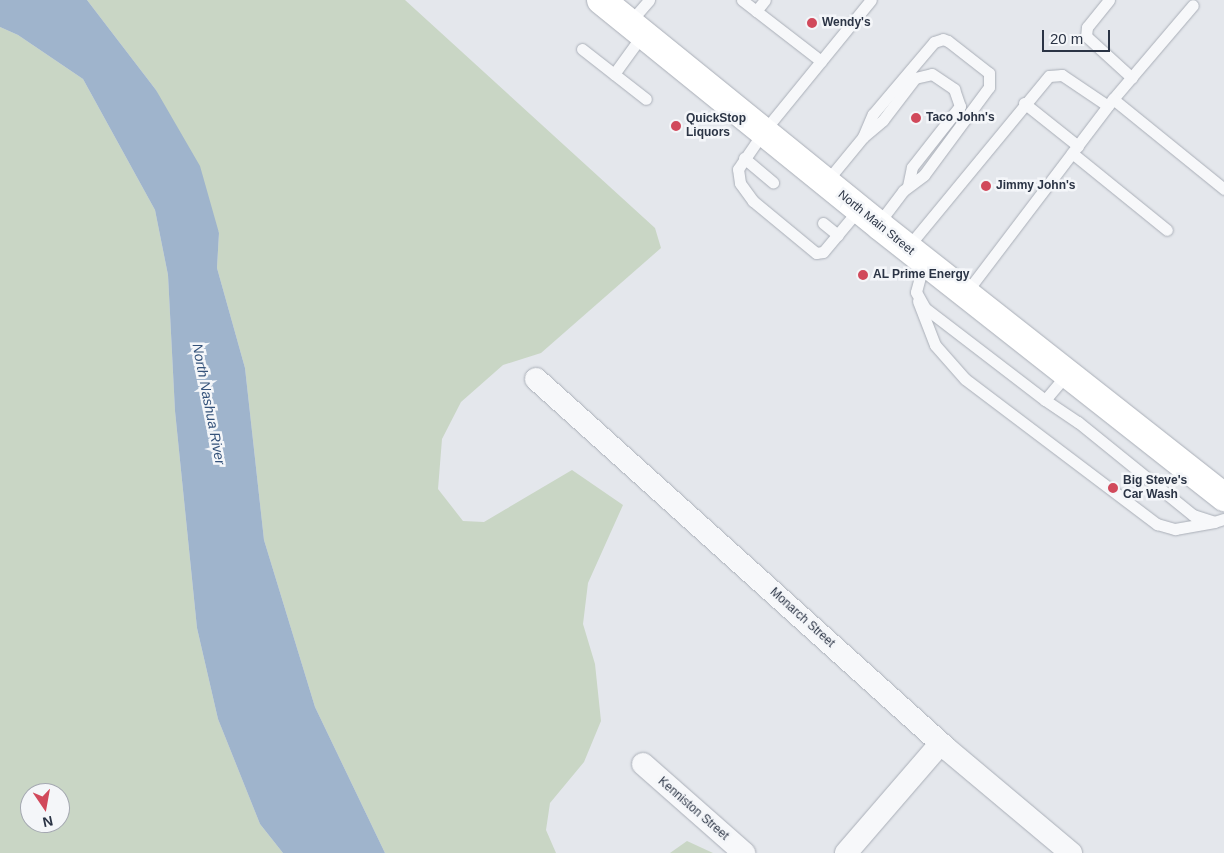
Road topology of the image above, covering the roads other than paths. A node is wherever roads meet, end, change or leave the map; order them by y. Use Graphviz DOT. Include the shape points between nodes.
graph roads {
  1 [pos="601,0"];
  2 [pos="649,0"];
  3 [pos="742,0"];
  4 [pos="765,0"];
  5 [pos="871,0"];
  6 [pos="1109,0"];
  7 [pos="758,5"];
  8 [pos="863,5"];
  9 [pos="1193,5"];
  10 [pos="637,28"];
  11 [pos="582,49"];
  12 [pos="821,61"];
  13 [pos="614,74"];
  14 [pos="1132,78"];
  15 [pos="646,100"];
  16 [pos="1024,103"];
  17 [pos="1111,103"];
  18 [pos="764,131"];
  19 [pos="863,137"];
  20 [pos="1075,149"];
  21 [pos="744,158"];
  22 [pos="773,182"];
  23 [pos="826,182"];
  24 [pos="908,186"];
  25 [pos="1224,189"];
  26 [pos="868,217"];
  27 [pos="823,223"];
  28 [pos="1167,230"];
  29 [pos="838,235"];
  30 [pos="916,254"];
  31 [pos="965,294"];
  32 [pos="918,300"];
  33 [pos="1067,374"];
  34 [pos="536,379"];
  35 [pos="1045,400"];
  36 [pos="1221,489"];
  37 [pos="1219,520"];
  38 [pos="941,743"];
  39 [pos="643,764"];
  40 [pos="744,853"];
  41 [pos="846,853"];
  42 [pos="1071,853"];
  1 -- 10 [label="highway, North Main Street"];
  2 -- 10 [label="lane"];
  3 -- 7 [label="lane"];
  4 -- 7 [label="lane"];
  5 -- 8 [label="lane"];
  6 -- 14 [label="lane" via="1087,27 1086,36"];
  7 -- 12 [label="lane"];
  8 -- 12 [label="lane"];
  9 -- 14 [label="lane"];
  10 -- 13 [label="lane"];
  10 -- 18 [label="highway, North Main Street"];
  11 -- 13 [label="lane"];
  12 -- 18 [label="lane"];
  13 -- 15 [label="lane"];
  14 -- 17 [label="lane"];
  16 -- 17 [label="lane" via="1044,80 1062,75"];
  16 -- 20 [label="lane"];
  16 -- 30 [label="lane"];
  17 -- 20 [label="lane"];
  17 -- 25 [label="lane"];
  18 -- 21 [label="lane"];
  18 -- 23 [label="highway, North Main Street"];
  19 -- 23 [label="lane"];
  19 -- 24 [label="lane" via="883,120 916,78 932,74 954,90 960,106 912,167"];
  19 -- 24 [label="lane" via="873,114 939,40 948,42 989,73 989,87 924,175"];
  20 -- 28 [label="lane"];
  20 -- 31 [label="lane"];
  21 -- 22 [label="lane"];
  21 -- 29 [label="lane" via="738,169 743,190 816,253 823,252"];
  23 -- 26 [label="highway, North Main Street"];
  24 -- 26 [label="lane"];
  26 -- 29 [label="lane"];
  26 -- 30 [label="highway, North Main Street"];
  27 -- 29 [label="lane"];
  30 -- 31 [label="highway, North Main Street"];
  30 -- 32 [label="lane"];
  31 -- 33 [label="highway, North Main Street"];
  32 -- 35 [label="lane"];
  32 -- 37 [label="lane" via="935,345 965,379 1157,524 1175,529"];
  33 -- 35 [label="lane"];
  33 -- 36 [label="highway, North Main Street"];
  34 -- 38 [label="street, Monarch Street"];
  35 -- 37 [label="lane" via="1078,422 1193,515"];
  38 -- 41 [label="street"];
  38 -- 42 [label="street, Monarch Street"];
  39 -- 40 [label="street, Kenniston Street"];
}
